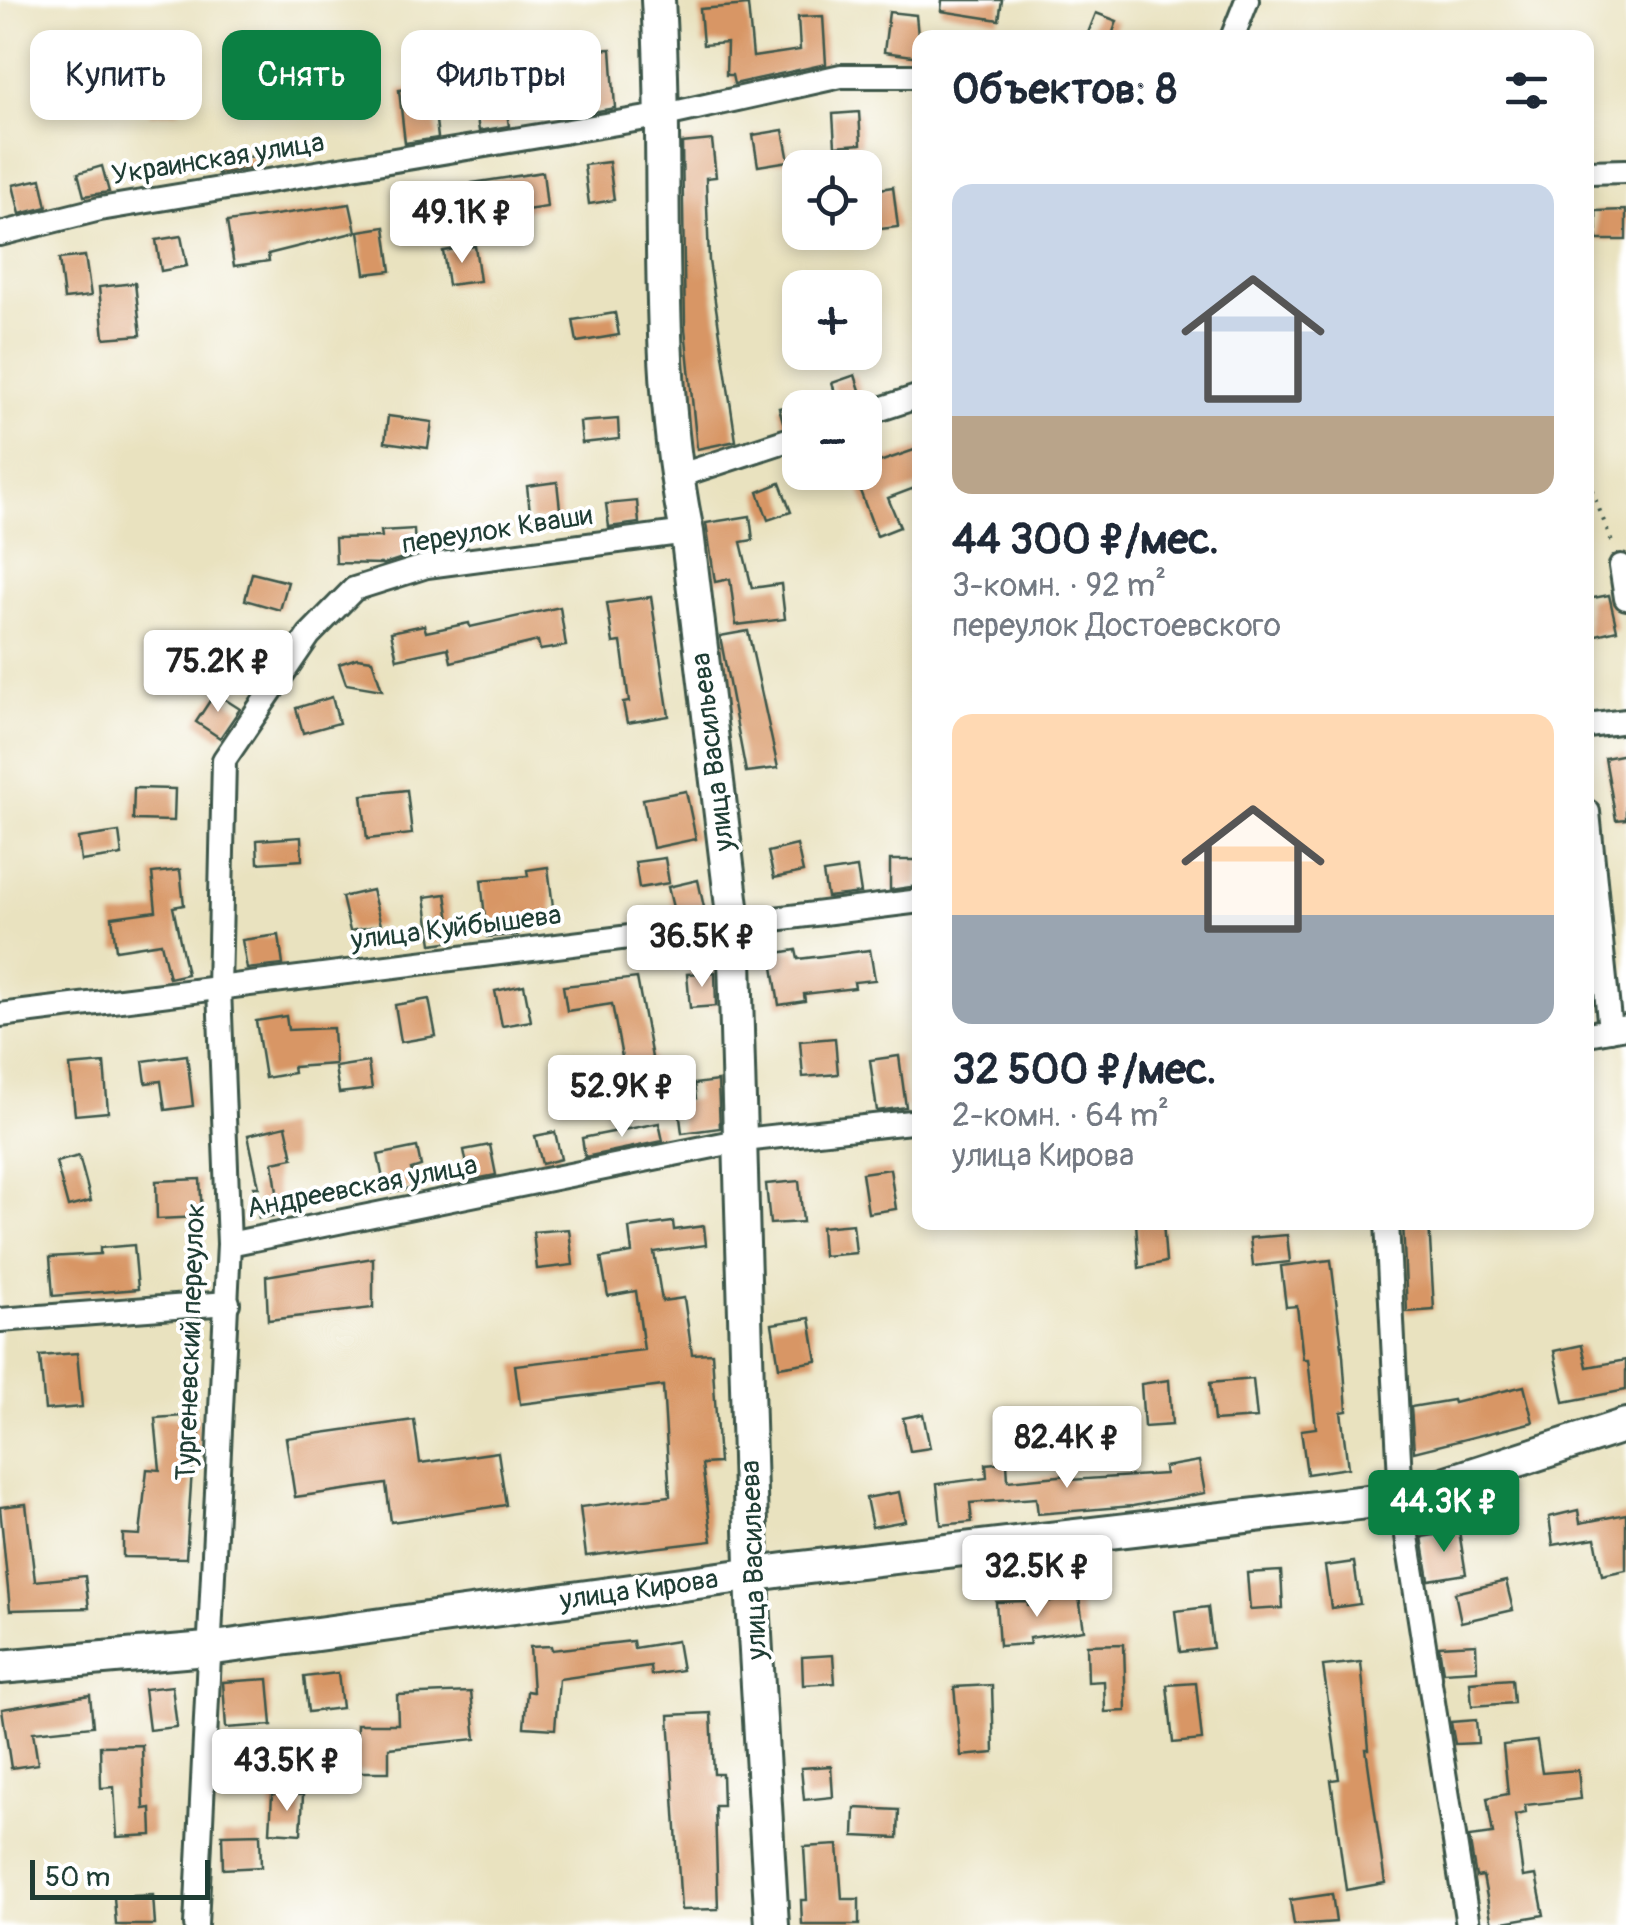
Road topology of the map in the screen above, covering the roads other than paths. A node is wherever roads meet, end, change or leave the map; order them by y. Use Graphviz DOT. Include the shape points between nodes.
graph roads {
  1 [pos="658,0"];
  2 [pos="1247,0"];
  3 [pos="1235,30"];
  4 [pos="912,76"];
  5 [pos="665,115"];
  6 [pos="1626,170"];
  7 [pos="1594,172"];
  8 [pos="0,234"];
  9 [pos="912,399"];
  10 [pos="882,408"];
  11 [pos="782,442"];
  12 [pos="675,478"];
  13 [pos="687,532"];
  14 [pos="1621,566"];
  15 [pos="1626,598"];
  16 [pos="1626,721"];
  17 [pos="1594,725"];
  18 [pos="224,760"];
  19 [pos="1594,877"];
  20 [pos="912,902"];
  21 [pos="734,923"];
  22 [pos="218,989"];
  23 [pos="0,1015"];
  24 [pos="1608,1030"];
  25 [pos="912,1122"];
  26 [pos="743,1140"];
  27 [pos="1387,1230"];
  28 [pos="229,1244"];
  29 [pos="228,1303"];
  30 [pos="0,1320"];
  31 [pos="1626,1425"];
  32 [pos="1402,1498"];
  33 [pos="754,1574"];
  34 [pos="207,1648"];
  35 [pos="0,1667"];
  36 [pos="196,1925"];
  37 [pos="772,1925"];
  38 [pos="1468,1925"];
  1 -- 5 [label="street, улица Васильева"];
  2 -- 3 [label="street"];
  4 -- 5 [label="street, Украинская улица" via="840,76"];
  5 -- 8 [label="street, Украинская улица" via="100,209"];
  5 -- 12 [label="street, улица Васильева" via="666,369"];
  6 -- 7 [label="street"];
  9 -- 10 [label="street"];
  11 -- 12 [label="street"];
  12 -- 13 [label="street, улица Васильева"];
  13 -- 18 [label="street, переулок Кваши" via="426,566 354,590 309,635"];
  13 -- 21 [label="street, улица Васильева"];
  14 -- 15 [label="street"];
  16 -- 17 [label="street"];
  18 -- 22 [label="street, Тургеневский переулок"];
  19 -- 24 [label="street"];
  20 -- 21 [label="street, улица Куйбышева"];
  21 -- 22 [label="street, улица Куйбышева"];
  21 -- 26 [label="street, улица Васильева"];
  22 -- 23 [label="street, улица Куйбышева"];
  22 -- 28 [label="street, Тургеневский переулок"];
  25 -- 26 [label="street, Андреевская улица"];
  26 -- 28 [label="street, Андреевская улица"];
  26 -- 33 [label="street, улица Васильева"];
  27 -- 32 [label="street"];
  28 -- 29 [label="street, Тургеневский переулок"];
  29 -- 30 [label="street"];
  29 -- 34 [label="street, Тургеневский переулок"];
  31 -- 32 [label="street, улица Кирова"];
  32 -- 33 [label="street, улица Кирова"];
  32 -- 38 [label="street"];
  33 -- 34 [label="street, улица Кирова"];
  33 -- 37 [label="street, улица Васильева"];
  34 -- 35 [label="street, улица Кирова"];
  34 -- 36 [label="street, Тургеневский переулок"];
}
